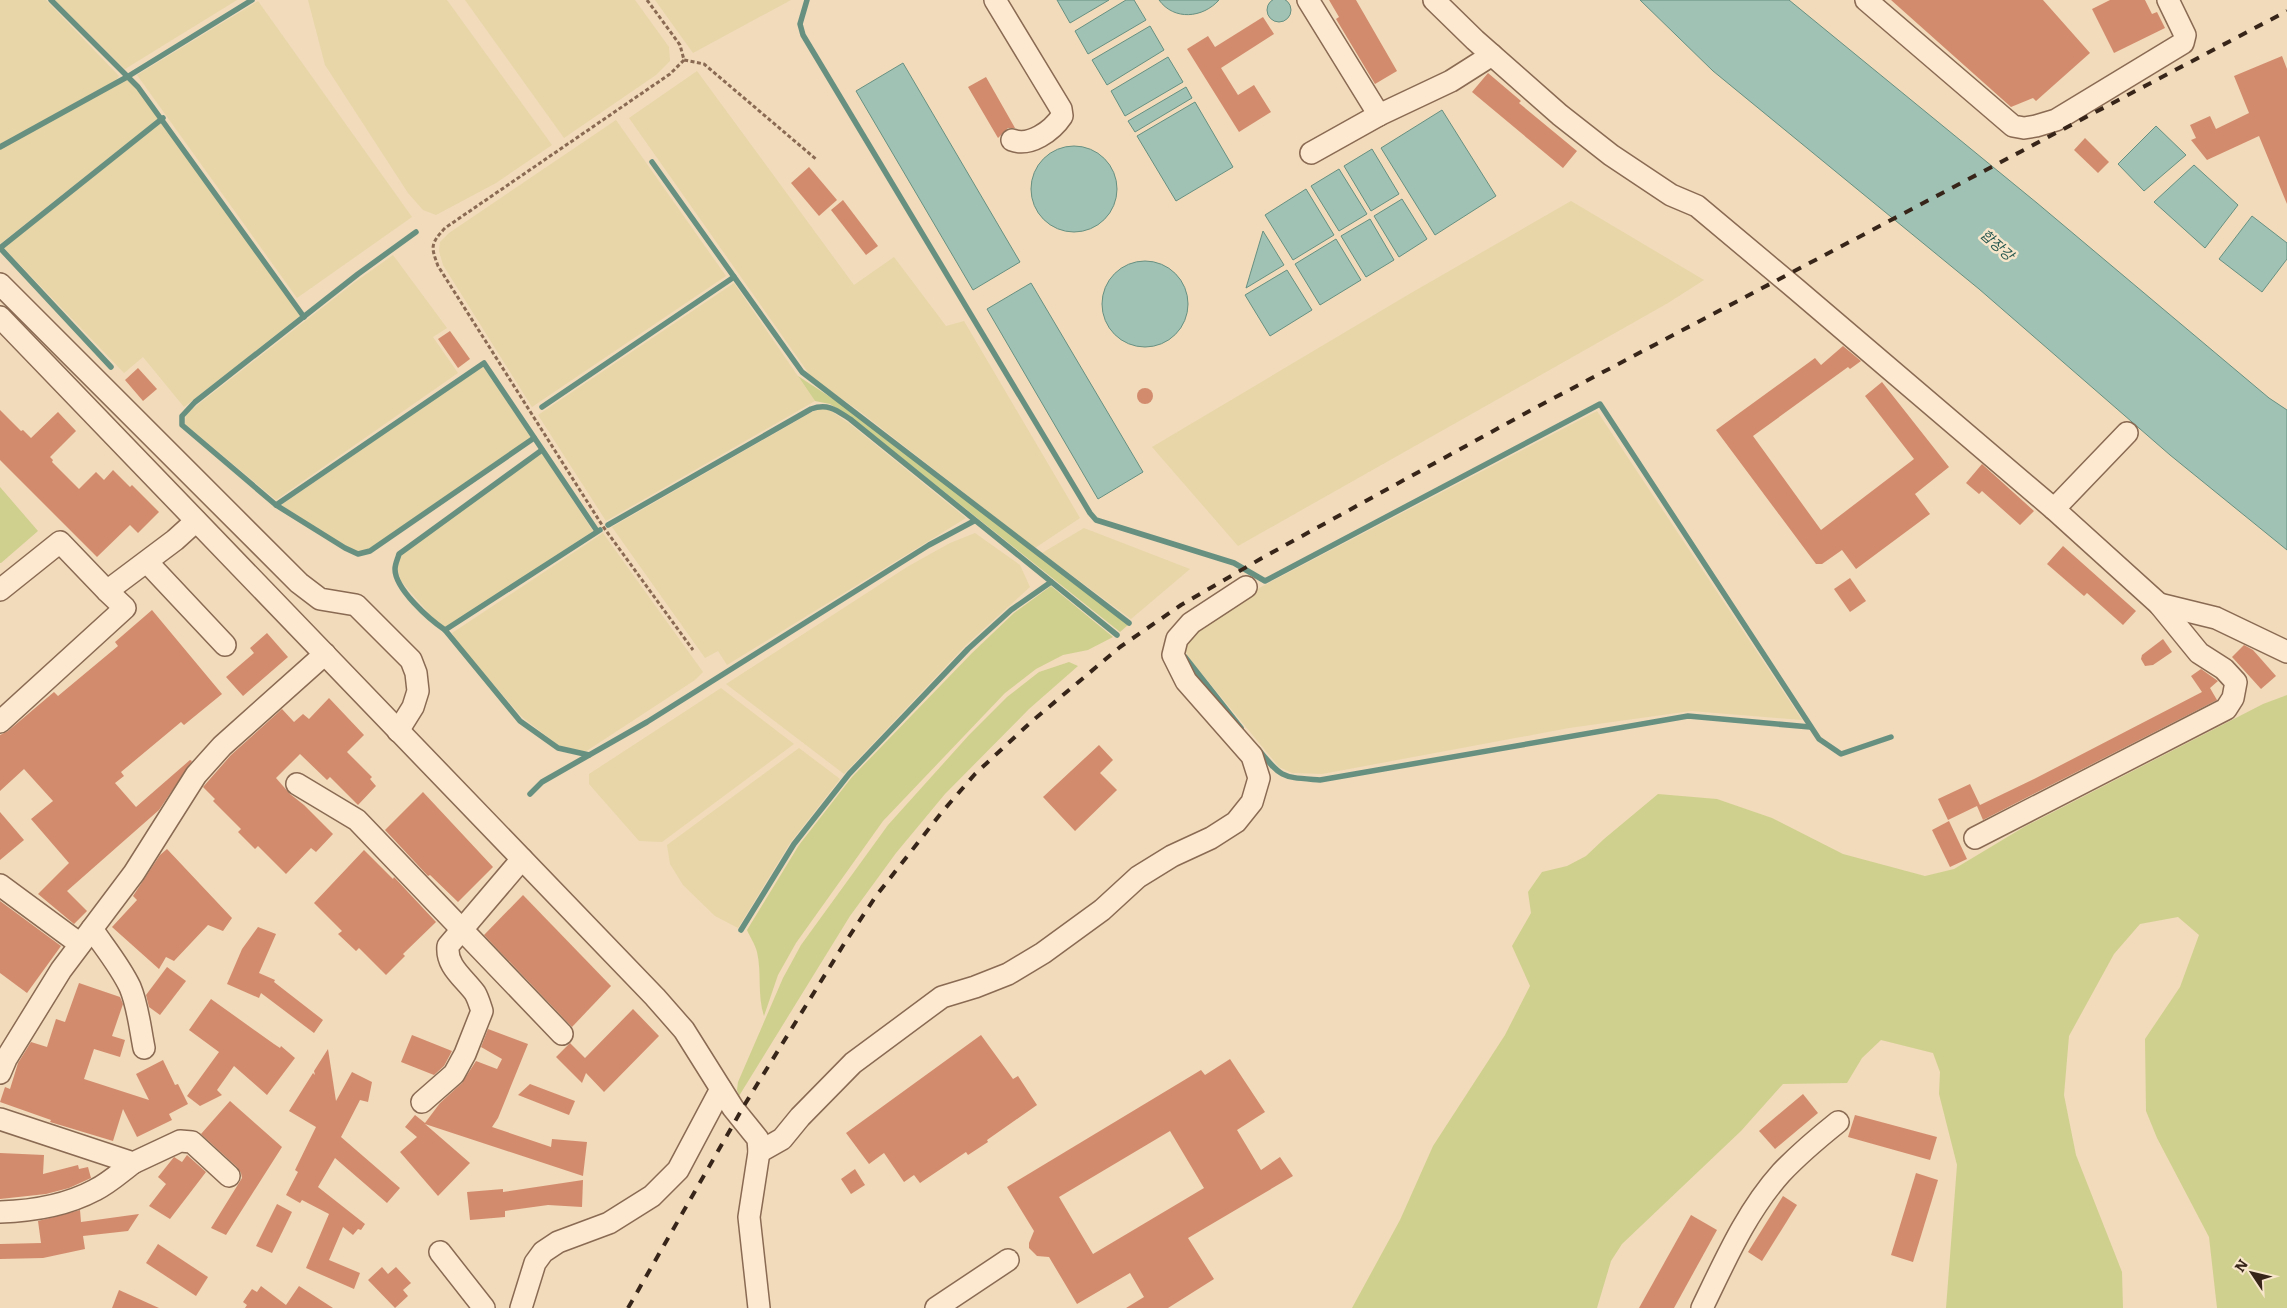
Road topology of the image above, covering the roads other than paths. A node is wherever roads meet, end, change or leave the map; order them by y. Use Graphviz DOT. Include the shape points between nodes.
graph roads {
  1 [pos="995,0"];
  2 [pos="1308,0"];
  3 [pos="1434,0"];
  4 [pos="1866,0"];
  5 [pos="2168,0"];
  6 [pos="1492,55"];
  7 [pos="1379,115"];
  8 [pos="1012,140"];
  9 [pos="1311,153"];
  10 [pos="0,284"];
  11 [pos="0,317"];
  12 [pos="2128,433"];
  13 [pos="2054,509"];
  14 [pos="196,521"];
  15 [pos="147,562"];
  16 [pos="2,585"];
  17 [pos="1246,587"];
  18 [pos="107,591"];
  19 [pos="2159,604"];
  20 [pos="225,646"];
  21 [pos="2287,652"];
  22 [pos="325,654"];
  23 [pos="0,722"];
  24 [pos="398,731"];
  25 [pos="298,784"];
  26 [pos="1975,838"];
  27 [pos="522,859"];
  28 [pos="0,884"];
  29 [pos="461,928"];
  30 [pos="86,936"];
  31 [pos="562,1034"];
  32 [pos="144,1048"];
  33 [pos="0,1073"];
  34 [pos="721,1089"];
  35 [pos="422,1102"];
  36 [pos="0,1120"];
  37 [pos="1838,1122"];
  38 [pos="759,1152"];
  39 [pos="133,1163"];
  40 [pos="229,1176"];
  41 [pos="0,1212"];
  42 [pos="440,1252"];
  43 [pos="1008,1260"];
  44 [pos="484,1308"];
  45 [pos="521,1308"];
  46 [pos="759,1308"];
  47 [pos="936,1308"];
  48 [pos="1702,1308"];
  1 -- 8 [label="street" via="1061,109 1062,116 1056,125 1029,142"];
  2 -- 7 [label="street"];
  3 -- 6 [label="street"];
  4 -- 5 [label="street" via="2013,126 2024,128 2056,120 2183,43 2185,35"];
  6 -- 7 [label="street" via="1451,81"];
  6 -- 13 [label="street" via="1610,155 1671,195 1697,206"];
  7 -- 9 [label="street"];
  10 -- 24 [label="street" via="300,583 320,599 356,605 411,660 418,691"];
  11 -- 14 [label="street"];
  12 -- 13 [label="street"];
  13 -- 19 [label="street"];
  14 -- 15 [label="street"];
  14 -- 22 [label="street"];
  15 -- 18 [label="street"];
  15 -- 20 [label="street"];
  16 -- 18 [label="street" via="60,542"];
  17 -- 38 [label="street" via="1190,623 1177,639 1173,655 1186,681 1252,756 1258,778 1252,802 1236,822 1138,877 1102,910 1029,961 1000,977 942,997 853,1063 782,1139"];
  18 -- 23 [label="street" via="125,608"];
  19 -- 21 [label="street" via="2216,618"];
  19 -- 26 [label="street" via="2199,652 2224,668 2236,682 2233,698 2226,709"];
  22 -- 24 [label="street"];
  22 -- 30 [label="street" via="222,746 196,775 134,873"];
  24 -- 27 [label="street"];
  25 -- 29 [label="street" via="357,820"];
  27 -- 29 [label="street"];
  27 -- 34 [label="street" via="661,1003 684,1030"];
  28 -- 30 [label="street"];
  29 -- 31 [label="street"];
  29 -- 35 [label="street" via="448,946 447,956 476,994 482,1011 454,1074"];
  30 -- 32 [label="street" via="115,960 130,988"];
  30 -- 33 [label="street" via="10,1051"];
  34 -- 38 [label="street" via="758,1139"];
  34 -- 45 [label="street" via="678,1170 652,1196 610,1223 558,1242 543,1252 535,1263"];
  36 -- 39 [label="street"];
  37 -- 48 [label="street" via="1794,1160 1760,1200 1742,1228"];
  38 -- 46 [label="street" via="749,1217"];
  39 -- 40 [label="street" via="180,1141 192,1142"];
  39 -- 41 [label="street" via="100,1187 77,1198 37,1209"];
  42 -- 44 [label="street"];
  43 -- 47 [label="street"];
}
